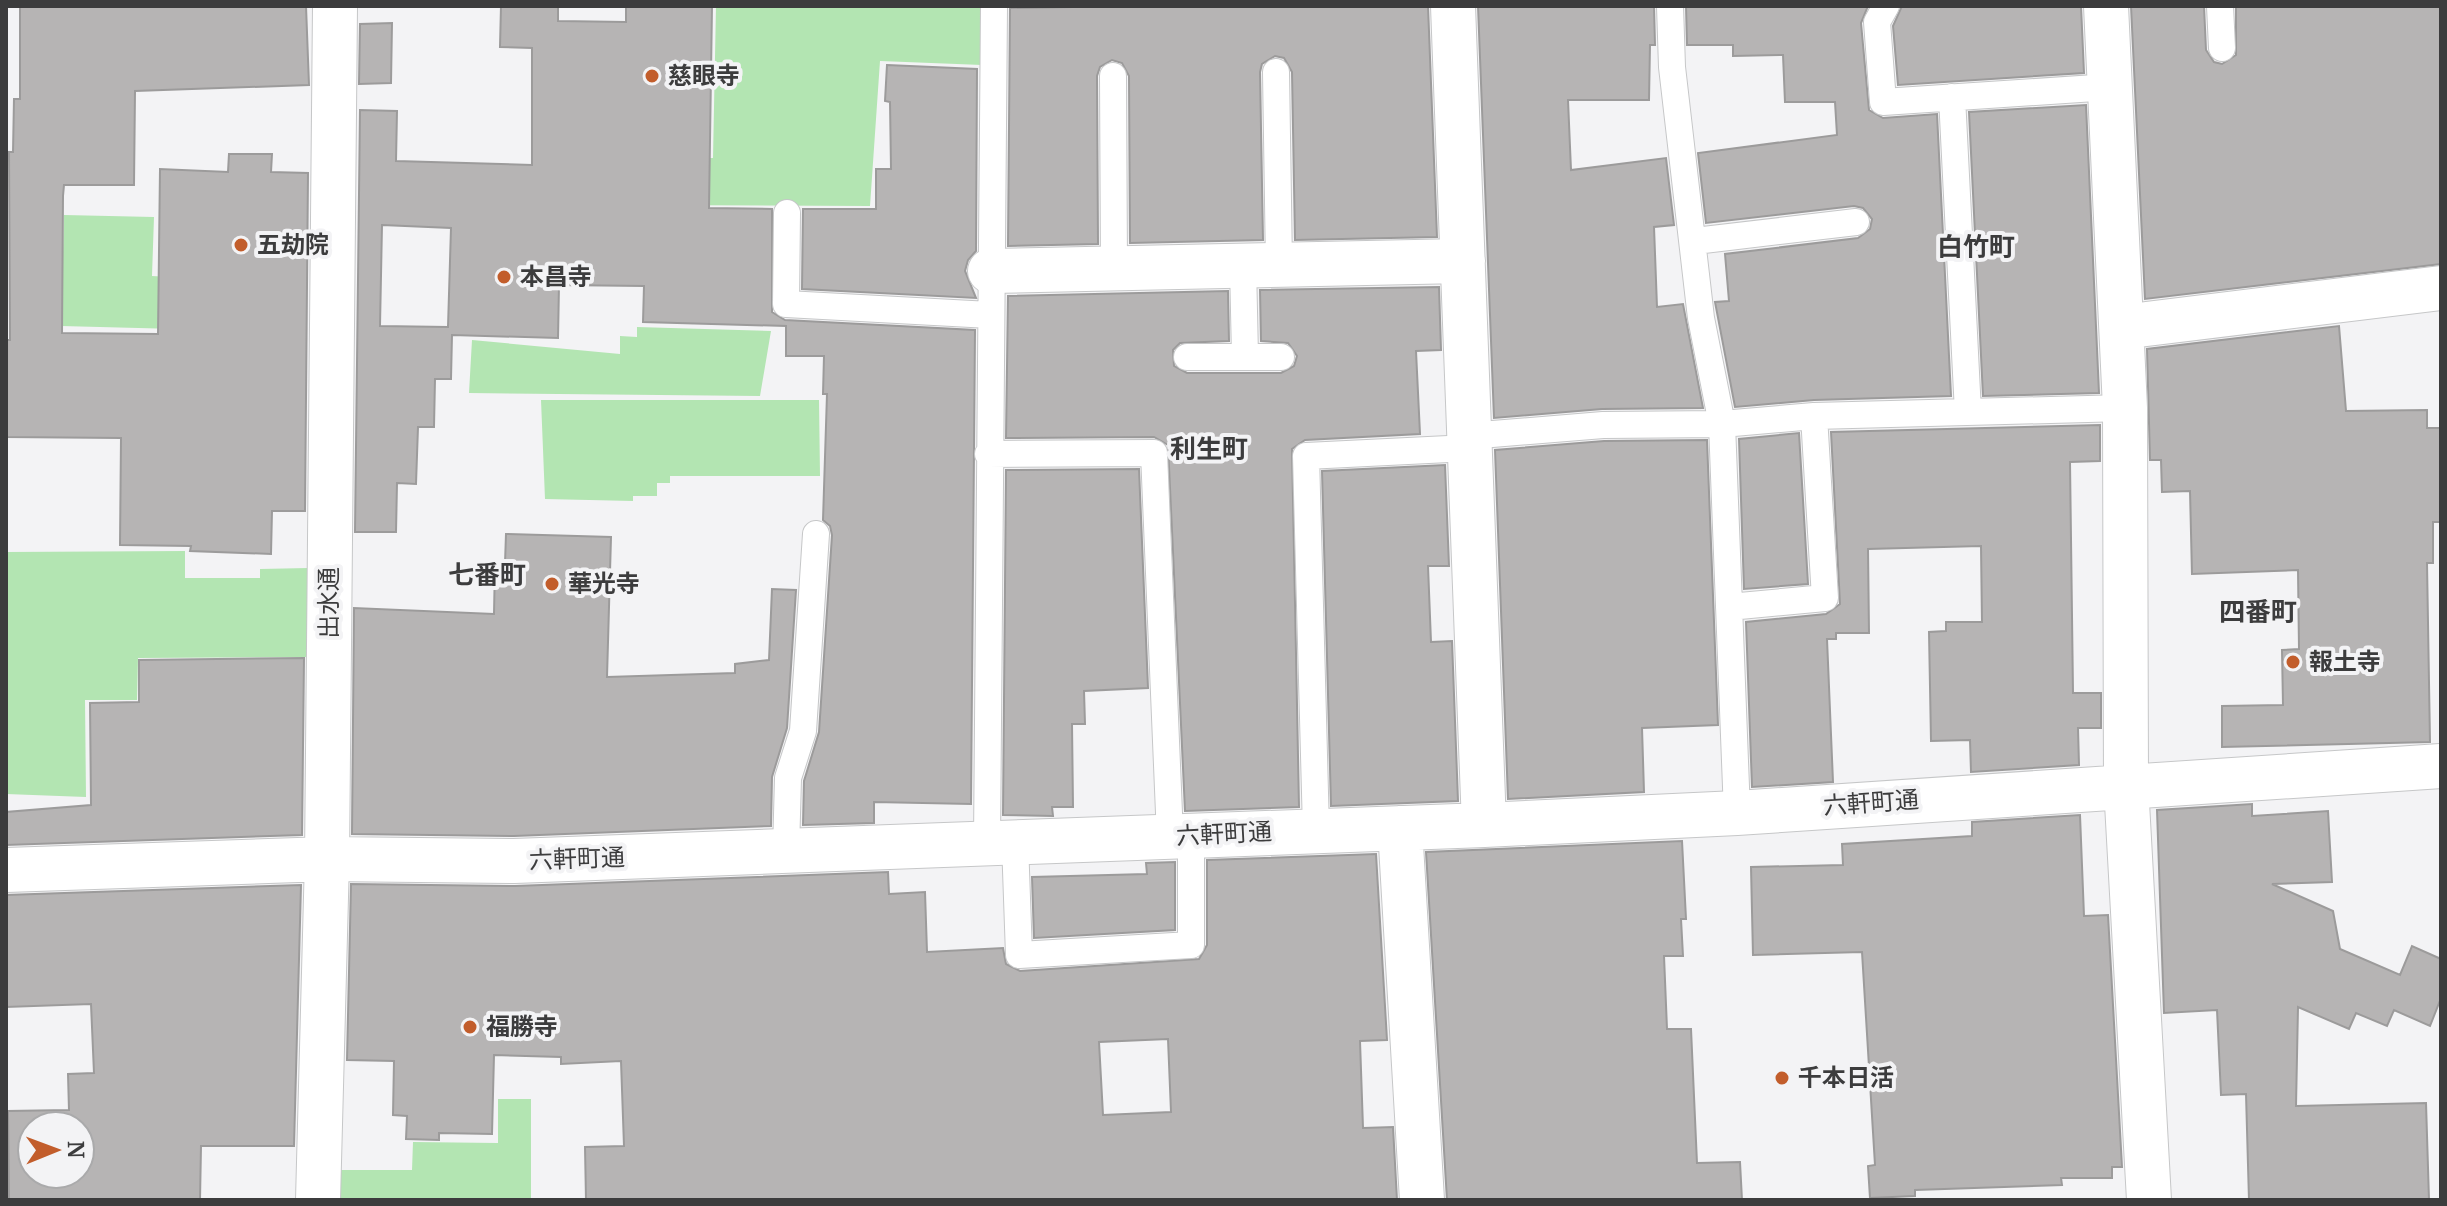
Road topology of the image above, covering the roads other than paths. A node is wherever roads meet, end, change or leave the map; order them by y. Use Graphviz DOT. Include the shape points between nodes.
graph roads {
  1 [pos="335,6"];
  2 [pos="994,6"];
  3 [pos="1453,6"];
  4 [pos="1670,6"];
  5 [pos="1886,6"];
  6 [pos="2106,6"];
  7 [pos="2220,6"];
  8 [pos="2222,48"];
  9 [pos="1276,72"];
  10 [pos="1113,76"];
  11 [pos="2110,87"];
  12 [pos="1952,97"];
  13 [pos="787,213"];
  14 [pos="1856,222"];
  15 [pos="1695,241"];
  16 [pos="1463,261"];
  17 [pos="1261,265"];
  18 [pos="1114,268"];
  19 [pos="990,271"];
  20 [pos="2441,288"];
  21 [pos="990,315"];
  22 [pos="2122,327"];
  23 [pos="1245,356"];
  24 [pos="1187,357"];
  25 [pos="1281,357"];
  26 [pos="2125,408"];
  27 [pos="1968,412"];
  28 [pos="1814,416"];
  29 [pos="1722,424"];
  30 [pos="1468,442"];
  31 [pos="988,454"];
  32 [pos="816,534"];
  33 [pos="1729,607"];
  34 [pos="2441,766"];
  35 [pos="2126,785"];
  36 [pos="1737,813"];
  37 [pos="1484,825"];
  38 [pos="1400,828"];
  39 [pos="1316,830"];
  40 [pos="1180,836"];
  41 [pos="1001,842"];
  42 [pos="786,851"];
  43 [pos="327,859"];
  44 [pos="6,870"];
  45 [pos="318,1200"];
  46 [pos="1422,1200"];
  47 [pos="2149,1200"];
  1 -- 43 [label="street, 出水通"];
  2 -- 19 [label="lane"];
  3 -- 16 [label="street"];
  4 -- 15 [label="lane" via="1672,67"];
  5 -- 12 [label="lane" via="1877,22 1883,102"];
  6 -- 11 [label="street"];
  7 -- 8 [label="lane"];
  9 -- 17 [label="lane"];
  10 -- 18 [label="lane"];
  11 -- 12 [label="lane"];
  11 -- 22 [label="street"];
  12 -- 27 [label="lane"];
  13 -- 21 [label="lane" via="786,304"];
  14 -- 15 [label="lane"];
  15 -- 29 [label="lane" via="1701,318"];
  16 -- 17 [label="street"];
  16 -- 30 [label="street"];
  17 -- 18 [label="street"];
  17 -- 23 [label="lane"];
  18 -- 19 [label="street"];
  19 -- 21 [label="lane"];
  20 -- 22 [label="street"];
  21 -- 31 [label="lane"];
  22 -- 26 [label="street"];
  23 -- 24 [label="lane"];
  23 -- 25 [label="lane"];
  26 -- 27 [label="lane"];
  26 -- 35 [label="street"];
  27 -- 28 [label="lane"];
  28 -- 29 [label="lane"];
  28 -- 33 [label="lane" via="1825,598"];
  29 -- 30 [label="lane" via="1603,425"];
  29 -- 33 [label="lane"];
  30 -- 37 [label="street"];
  30 -- 39 [label="lane" via="1306,456"];
  31 -- 40 [label="lane" via="1154,453"];
  31 -- 41 [label="lane"];
  32 -- 42 [label="lane" via="803,731 788,778"];
  33 -- 36 [label="lane"];
  34 -- 35 [label="street, 六軒町通"];
  35 -- 36 [label="street, 六軒町通"];
  35 -- 47 [label="street"];
  36 -- 37 [label="street, 六軒町通"];
  37 -- 38 [label="street, 六軒町通"];
  38 -- 39 [label="street, 六軒町通"];
  38 -- 46 [label="street"];
  39 -- 40 [label="street, 六軒町通"];
  40 -- 41 [label="street, 六軒町通"];
  40 -- 41 [label="lane" via="1191,945 1019,955"];
  41 -- 42 [label="street, 六軒町通"];
  42 -- 43 [label="street, 六軒町通" via="514,861"];
  43 -- 44 [label="street, 六軒町通"];
  43 -- 45 [label="street, 出水通"];
}
